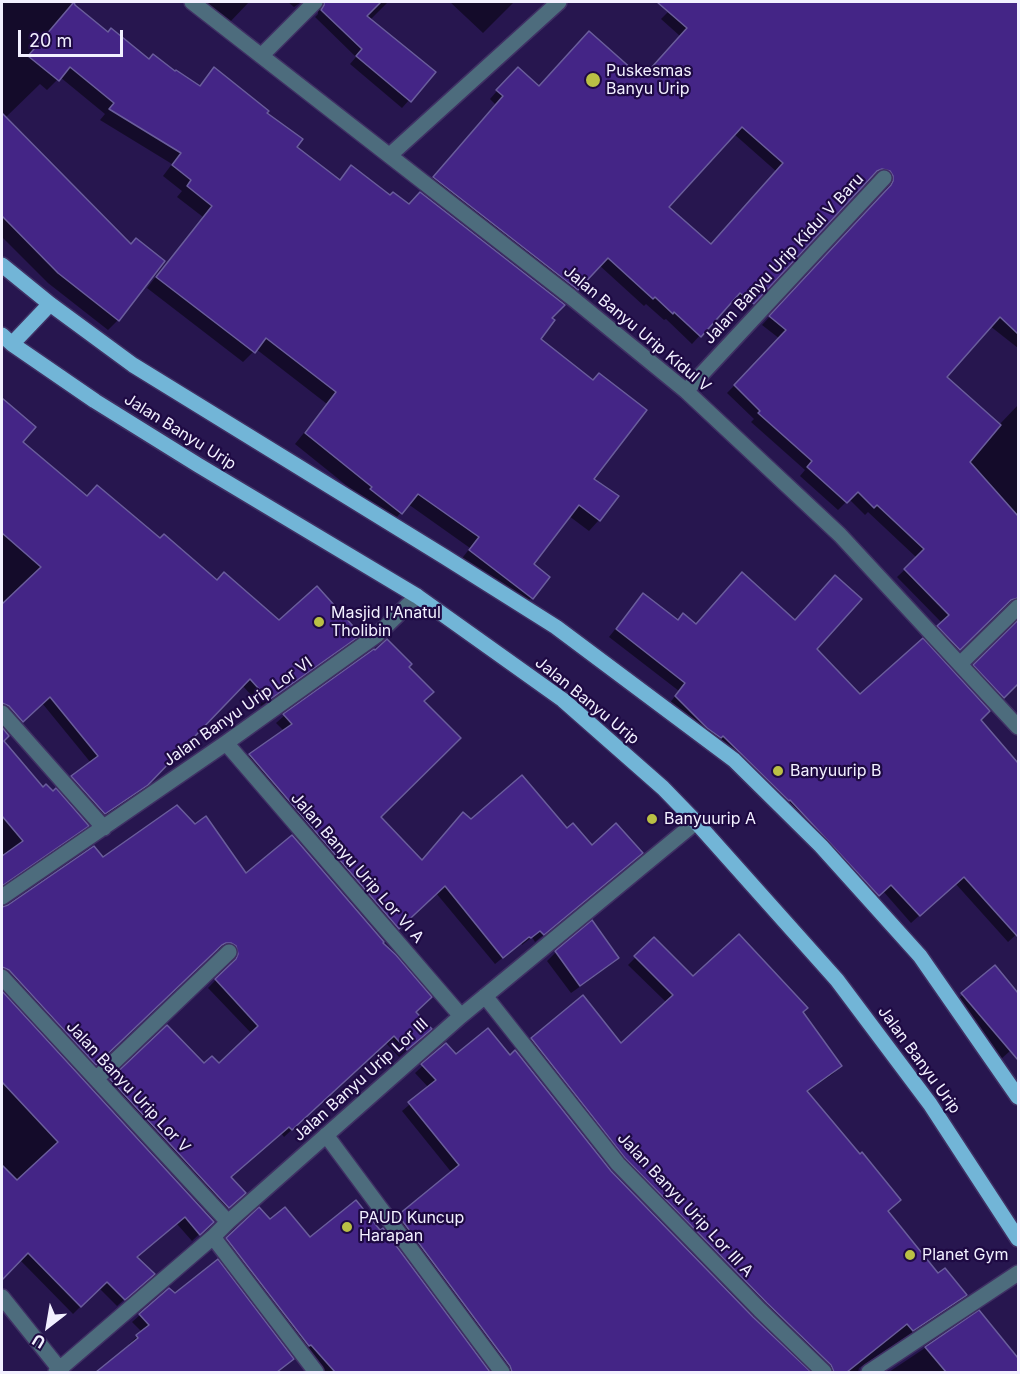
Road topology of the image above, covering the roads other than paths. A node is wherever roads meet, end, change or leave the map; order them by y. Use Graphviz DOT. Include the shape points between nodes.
graph roads {
  1 [pos="192,2"];
  2 [pos="315,2"];
  3 [pos="559,2"];
  4 [pos="261,56"];
  5 [pos="390,154"];
  6 [pos="884,178"];
  7 [pos="2,265"];
  8 [pos="50,304"];
  9 [pos="7,339"];
  10 [pos="686,392"];
  11 [pos="417,596"];
  12 [pos="1018,607"];
  13 [pos="960,664"];
  14 [pos="2,713"];
  15 [pos="1018,728"];
  16 [pos="226,743"];
  17 [pos="696,822"];
  18 [pos="104,828"];
  19 [pos="2,897"];
  20 [pos="229,952"];
  21 [pos="2,977"];
  22 [pos="485,996"];
  23 [pos="461,1016"];
  24 [pos="96,1078"];
  25 [pos="1018,1096"];
  26 [pos="326,1135"];
  27 [pos="228,1222"];
  28 [pos="213,1237"];
  29 [pos="1018,1239"];
  30 [pos="1018,1273"];
  31 [pos="2,1297"];
  32 [pos="59,1372"];
  33 [pos="316,1372"];
  34 [pos="502,1372"];
  35 [pos="824,1372"];
  36 [pos="869,1372"];
  1 -- 4 [label="street, Jalan Banyu Urip Kidul V"];
  2 -- 4 [label="street"];
  3 -- 5 [label="street"];
  4 -- 5 [label="street, Jalan Banyu Urip Kidul V"];
  5 -- 10 [label="street, Jalan Banyu Urip Kidul V"];
  6 -- 10 [label="street, Jalan Banyu Urip Kidul V Baru"];
  7 -- 8 [label="main road, Jalan Banyu Urip"];
  8 -- 9 [label="main road"];
  8 -- 25 [label="main road, Jalan Banyu Urip" via="133,365 556,627 734,760 820,846 920,956"];
  9 -- 11 [label="main road, Jalan Banyu Urip" via="95,401"];
  10 -- 13 [label="street, Jalan Banyu Urip Kidul V" via="840,535"];
  11 -- 16 [label="street, Jalan Banyu Urip Lor VI" via="377,635"];
  11 -- 17 [label="main road, Jalan Banyu Urip" via="563,700"];
  12 -- 13 [label="street"];
  13 -- 15 [label="street, Jalan Banyu Urip Kidul V"];
  14 -- 18 [label="street"];
  16 -- 18 [label="street, Jalan Banyu Urip Lor VI"];
  16 -- 23 [label="street, Jalan Banyu Urip Lor VI A"];
  17 -- 22 [label="street, Jalan Banyu Urip Lor III"];
  17 -- 29 [label="main road, Jalan Banyu Urip" via="837,980 930,1104"];
  18 -- 19 [label="street, Jalan Banyu Urip Lor VI"];
  20 -- 24 [label="street"];
  21 -- 24 [label="street, Jalan Banyu Urip Lor V"];
  22 -- 23 [label="street, Jalan Banyu Urip Lor III"];
  22 -- 35 [label="street, Jalan Banyu Urip Lor III A" via="618,1164"];
  23 -- 26 [label="street, Jalan Banyu Urip Lor III"];
  24 -- 27 [label="street, Jalan Banyu Urip Lor V"];
  26 -- 27 [label="street, Jalan Banyu Urip Lor III"];
  26 -- 34 [label="street"];
  27 -- 28 [label="street, Jalan Banyu Urip Lor III"];
  28 -- 32 [label="street, Jalan Banyu Urip Lor III"];
  28 -- 33 [label="street"];
  30 -- 36 [label="street"];
  31 -- 32 [label="street"];
}
